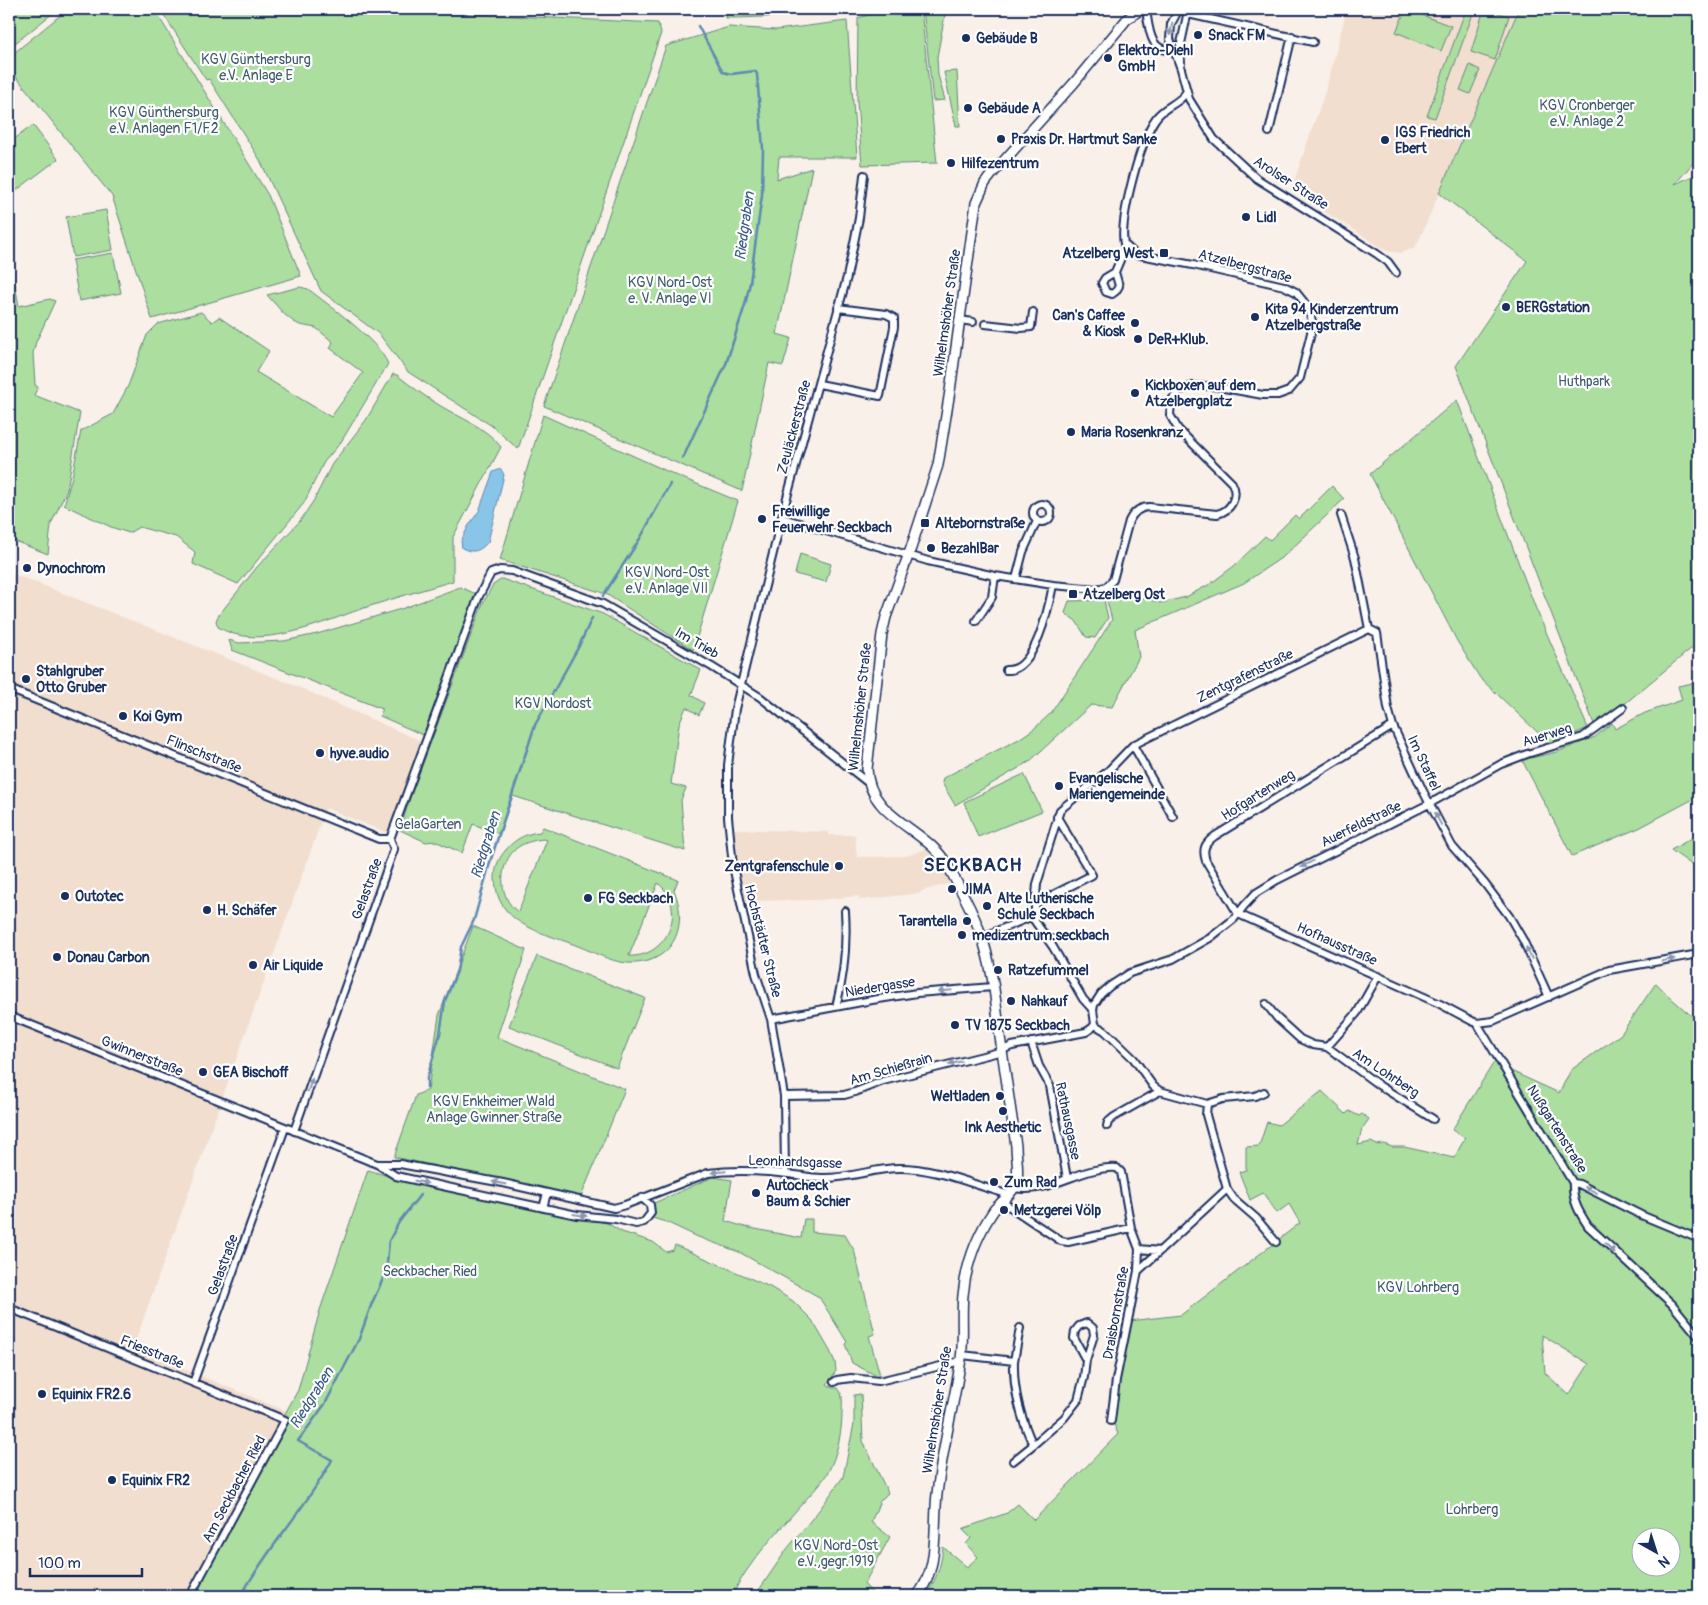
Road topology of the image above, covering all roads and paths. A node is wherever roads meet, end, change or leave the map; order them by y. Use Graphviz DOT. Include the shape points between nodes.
graph roads {
  1 [pos="1141,9"];
  2 [pos="1146,9"];
  3 [pos="1179,9"];
  4 [pos="1187,10"];
  5 [pos="1292,36"];
  6 [pos="1312,42"];
  7 [pos="1177,49"];
  8 [pos="1186,91"];
  9 [pos="1269,132"];
  10 [pos="864,175"];
  11 [pos="1126,246"];
  12 [pos="1115,272"];
  13 [pos="1396,273"];
  14 [pos="838,308"];
  15 [pos="1033,312"];
  16 [pos="960,320"];
  17 [pos="973,322"];
  18 [pos="985,324"];
  19 [pos="819,384"];
  20 [pos="1341,515"];
  21 [pos="782,518"];
  22 [pos="1037,522"];
  23 [pos="908,555"];
  24 [pos="491,573"];
  25 [pos="996,576"];
  26 [pos="1016,579"];
  27 [pos="1053,585"];
  28 [pos="976,621"];
  29 [pos="1368,629"];
  30 [pos="1006,670"];
  31 [pos="741,685"];
  32 [pos="9,689"];
  33 [pos="1623,708"];
  34 [pos="1393,726"];
  35 [pos="1133,745"];
  36 [pos="1501,764"];
  37 [pos="867,782"];
  38 [pos="1430,804"];
  39 [pos="1057,817"];
  40 [pos="1173,817"];
  41 [pos="390,839"];
  42 [pos="1034,904"];
  43 [pos="845,911"];
  44 [pos="1238,914"];
  45 [pos="1033,916"];
  46 [pos="982,937"];
  47 [pos="1699,954"];
  48 [pos="1378,976"];
  49 [pos="993,986"];
  50 [pos="1549,997"];
  51 [pos="1266,1004"];
  52 [pos="836,1007"];
  53 [pos="1093,1010"];
  54 [pos="9,1016"];
  55 [pos="771,1019"];
  56 [pos="1477,1023"];
  57 [pos="1095,1025"];
  58 [pos="1031,1042"];
  59 [pos="1327,1047"];
  60 [pos="1002,1050"];
  61 [pos="1160,1091"];
  62 [pos="1264,1092"];
  63 [pos="784,1096"];
  64 [pos="1207,1104"];
  65 [pos="1433,1118"];
  66 [pos="1107,1126"];
  67 [pos="286,1128"];
  68 [pos="294,1131"];
  69 [pos="377,1164"];
  70 [pos="785,1173"];
  71 [pos="1067,1178"];
  72 [pos="1573,1183"];
  73 [pos="1227,1189"];
  74 [pos="547,1193"];
  75 [pos="1008,1194"];
  76 [pos="642,1198"];
  77 [pos="625,1206"];
  78 [pos="607,1207"];
  79 [pos="543,1208"];
  80 [pos="603,1218"];
  81 [pos="627,1222"];
  82 [pos="1131,1228"];
  83 [pos="1699,1239"];
  84 [pos="1276,1242"];
  85 [pos="1139,1249"];
  86 [pos="1160,1251"];
  87 [pos="1138,1271"];
  88 [pos="9,1308"];
  89 [pos="1020,1328"];
  90 [pos="1699,1336"];
  91 [pos="961,1358"];
  92 [pos="1086,1360"];
  93 [pos="1014,1361"];
  94 [pos="834,1382"];
  95 [pos="193,1383"];
  96 [pos="285,1420"];
  97 [pos="1111,1421"];
  98 [pos="1033,1444"];
  99 [pos="1013,1461"];
  100 [pos="190,1596"];
  101 [pos="917,1596"];
  1 -- 16 [label="main road, Wilhelmshöher Straße" via="1127,20 985,183 976,203"];
  2 -- 7 [label="street" via="1152,40 1160,48"];
  3 -- 7 [label="street, Arolser Straße, one-way" via="1170,32"];
  4 -- 5 [label="street"];
  4 -- 7 [label="street"];
  5 -- 6 [label="street"];
  5 -- 9 [label="street"];
  7 -- 8 [label="street, Arolser Straße"];
  8 -- 11 [label="street" via="1180,100 1157,116 1146,137 1127,209 1123,235"];
  8 -- 13 [label="street, Arolser Straße" via="1214,139 1228,154 1256,178 1377,254"];
  10 -- 14 [label="street, Zeuläckerstraße" via="853,250"];
  11 -- 12 [label="street"];
  11 -- 27 [label="street, Atzelbergstraße" via="1139,255 1290,289 1308,307 1312,320 1311,334 1300,378 1293,388 1284,393 1263,395 1199,386 1180,390 1171,401 1170,415 1178,429 1235,488 1234,500 1227,509 1212,514 1149,507 1140,509 1129,522 1112,583 1098,589"];
  14 -- 19 [label="street, Zeuläckerstraße"];
  14 -- 19 [label="street" via="886,314 894,318 880,396"];
  15 -- 18 [label="street" via="1031,327"];
  16 -- 17 [label="street"];
  16 -- 23 [label="main road, Wilhelmshöher Straße" via="938,465"];
  19 -- 21 [label="street, Zeuläckerstraße"];
  20 -- 29 [label="street, Im Staffel" via="1355,558"];
  21 -- 23 [label="street"];
  21 -- 31 [label="street, Zeuläckerstraße"];
  22 -- 26 [label="street" via="1022,552"];
  23 -- 25 [label="street, Atzelbergstraße"];
  23 -- 37 [label="main road, Wilhelmshöher Straße" via="882,634"];
  24 -- 31 [label="street, Im Trieb" via="512,571 603,604"];
  24 -- 41 [label="street, Gelastraße" via="479,596"];
  25 -- 26 [label="street, Atzelbergstraße"];
  25 -- 28 [label="street" via="992,597"];
  26 -- 27 [label="street, Atzelbergstraße"];
  27 -- 30 [label="street" via="1042,630 1034,647 1020,666 1013,671"];
  29 -- 34 [label="street, Im Staffel" via="1376,633"];
  29 -- 35 [label="street, Zentgrafenstraße"];
  31 -- 37 [label="street, Im Trieb" via="760,696"];
  31 -- 55 [label="street, Hochstädter Straße" via="728,765 728,817 732,860 748,940 758,984"];
  32 -- 41 [label="street, Flinschstraße" via="379,839"];
  33 -- 36 [label="street, Auerweg" via="1583,737"];
  34 -- 38 [label="street, Im Staffel"];
  34 -- 44 [label="street, Hofgartenweg" via="1206,844 1206,861"];
  35 -- 39 [label="street, Zentgrafenstraße" via="1109,770 1064,806"];
  35 -- 40 [label="street"];
  36 -- 38 [label="street, Auerfeldstraße"];
  37 -- 46 [label="main road, Wilhelmshöher Straße" via="889,813 944,859"];
  38 -- 44 [label="street, Auerfeldstraße, one-way" via="1277,880 1256,893"];
  50 -- 38 [label="street, Im Staffel, one-way" via="1509,916 1452,846"];
  39 -- 42 [label="street, Zentgrafenstraße"];
  39 -- 42 [label="street" via="1092,875"];
  68 -- 41 [label="street, Gelastraße, one-way" via="394,849"];
  42 -- 45 [label="street, Zentgrafenstraße"];
  43 -- 52 [label="street" via="844,966"];
  44 -- 48 [label="street, Hofhausstraße"];
  44 -- 53 [label="street" via="1218,932 1181,955 1130,973 1117,981 1101,994"];
  45 -- 46 [label="street"];
  45 -- 53 [label="street" via="1083,999"];
  46 -- 49 [label="main road, Wilhelmshöher Straße"];
  50 -- 47 [label="street, one-way" via="1604,972"];
  48 -- 56 [label="street, Hofhausstraße"];
  48 -- 59 [label="street" via="1357,1013"];
  49 -- 52 [label="street, Niedergasse, one-way" via="917,993"];
  49 -- 60 [label="main road, Wilhelmshöher Straße"];
  50 -- 56 [label="street" via="1493,1021"];
  51 -- 59 [label="street, Am Lohrberg" via="1300,1038 1313,1045"];
  52 -- 55 [label="street, Niedergasse"];
  53 -- 57 [label="street"];
  54 -- 67 [label="street, Gwinnerstraße"];
  55 -- 63 [label="street, Hochstädter Straße"];
  56 -- 72 [label="street, Nußgartenstraße"];
  57 -- 58 [label="street" via="1084,1033"];
  57 -- 61 [label="street" via="1134,1058"];
  58 -- 60 [label="street"];
  58 -- 71 [label="street, Rathausgasse" via="1050,1086"];
  59 -- 65 [label="street, Am Lohrberg" via="1380,1086"];
  60 -- 63 [label="street, Am Schießrain, one-way" via="883,1081 844,1095"];
  60 -- 75 [label="main road, Wilhelmshöher Straße" via="1016,1146 1017,1183"];
  61 -- 64 [label="street"];
  61 -- 66 [label="street" via="1114,1117"];
  62 -- 64 [label="street" via="1255,1096 1223,1098"];
  63 -- 70 [label="street, Hochstädter Straße"];
  64 -- 73 [label="street" via="1206,1115"];
  67 -- 68 [label="street, Gwinnerstraße"];
  67 -- 95 [label="street, Gelastraße"];
  68 -- 69 [label="street, Gwinnerstraße"];
  74 -- 69 [label="street, Gwinnerstraße, one-way" via="400,1164"];
  69 -- 79 [label="street, Gwinnerstraße, one-way" via="396,1176"];
  70 -- 75 [label="street, Leonhardsgasse" via="839,1178 869,1171 908,1168"];
  70 -- 76 [label="street, Leonhardsgasse, one-way" via="708,1173"];
  71 -- 75 [label="street, Draisbornstraße"];
  71 -- 82 [label="street, Draisbornstraße" via="1099,1169 1119,1170"];
  83 -- 72 [label="street, Nußgartenstraße, one-way"];
  72 -- 90 [label="street, one-way" via="1574,1200 1588,1226 1672,1304"];
  73 -- 84 [label="street"];
  73 -- 86 [label="street"];
  74 -- 78 [label="street, Gwinnerstraße"];
  74 -- 79 [label="street"];
  75 -- 82 [label="street" via="1061,1241"];
  75 -- 91 [label="main road, Wilhelmshöher Straße" via="980,1234 968,1265 963,1297"];
  76 -- 77 [label="street, Leonhardsgasse"];
  76 -- 81 [label="street" via="650,1206 648,1218 640,1224"];
  77 -- 78 [label="street, Leonhardsgasse"];
  77 -- 81 [label="street" via="621,1213"];
  78 -- 80 [label="street" via="610,1213"];
  79 -- 80 [label="street, Gwinnerstraße, one-way"];
  80 -- 81 [label="street, Gwinnerstraße"];
  82 -- 85 [label="street, Draisbornstraße"];
  85 -- 86 [label="street"];
  85 -- 87 [label="street, Draisbornstraße"];
  86 -- 87 [label="street"];
  87 -- 97 [label="street, Draisbornstraße"];
  88 -- 95 [label="street, Friesstraße"];
  89 -- 93 [label="street"];
  91 -- 93 [label="street"];
  91 -- 94 [label="street" via="878,1381 851,1378"];
  91 -- 101 [label="main road, Wilhelmshöher Straße" via="937,1494 933,1556 929,1575"];
  92 -- 92 [label="street" via="1094,1335 1093,1328 1086,1323 1079,1326 1074,1334"];
  92 -- 98 [label="street" via="1078,1400 1064,1418"];
  93 -- 98 [label="street" via="1016,1391 1026,1431"];
  95 -- 96 [label="street, Friesstraße"];
  96 -- 100 [label="street, Am Seckbacher Ried"];
  98 -- 99 [label="street"];
}
